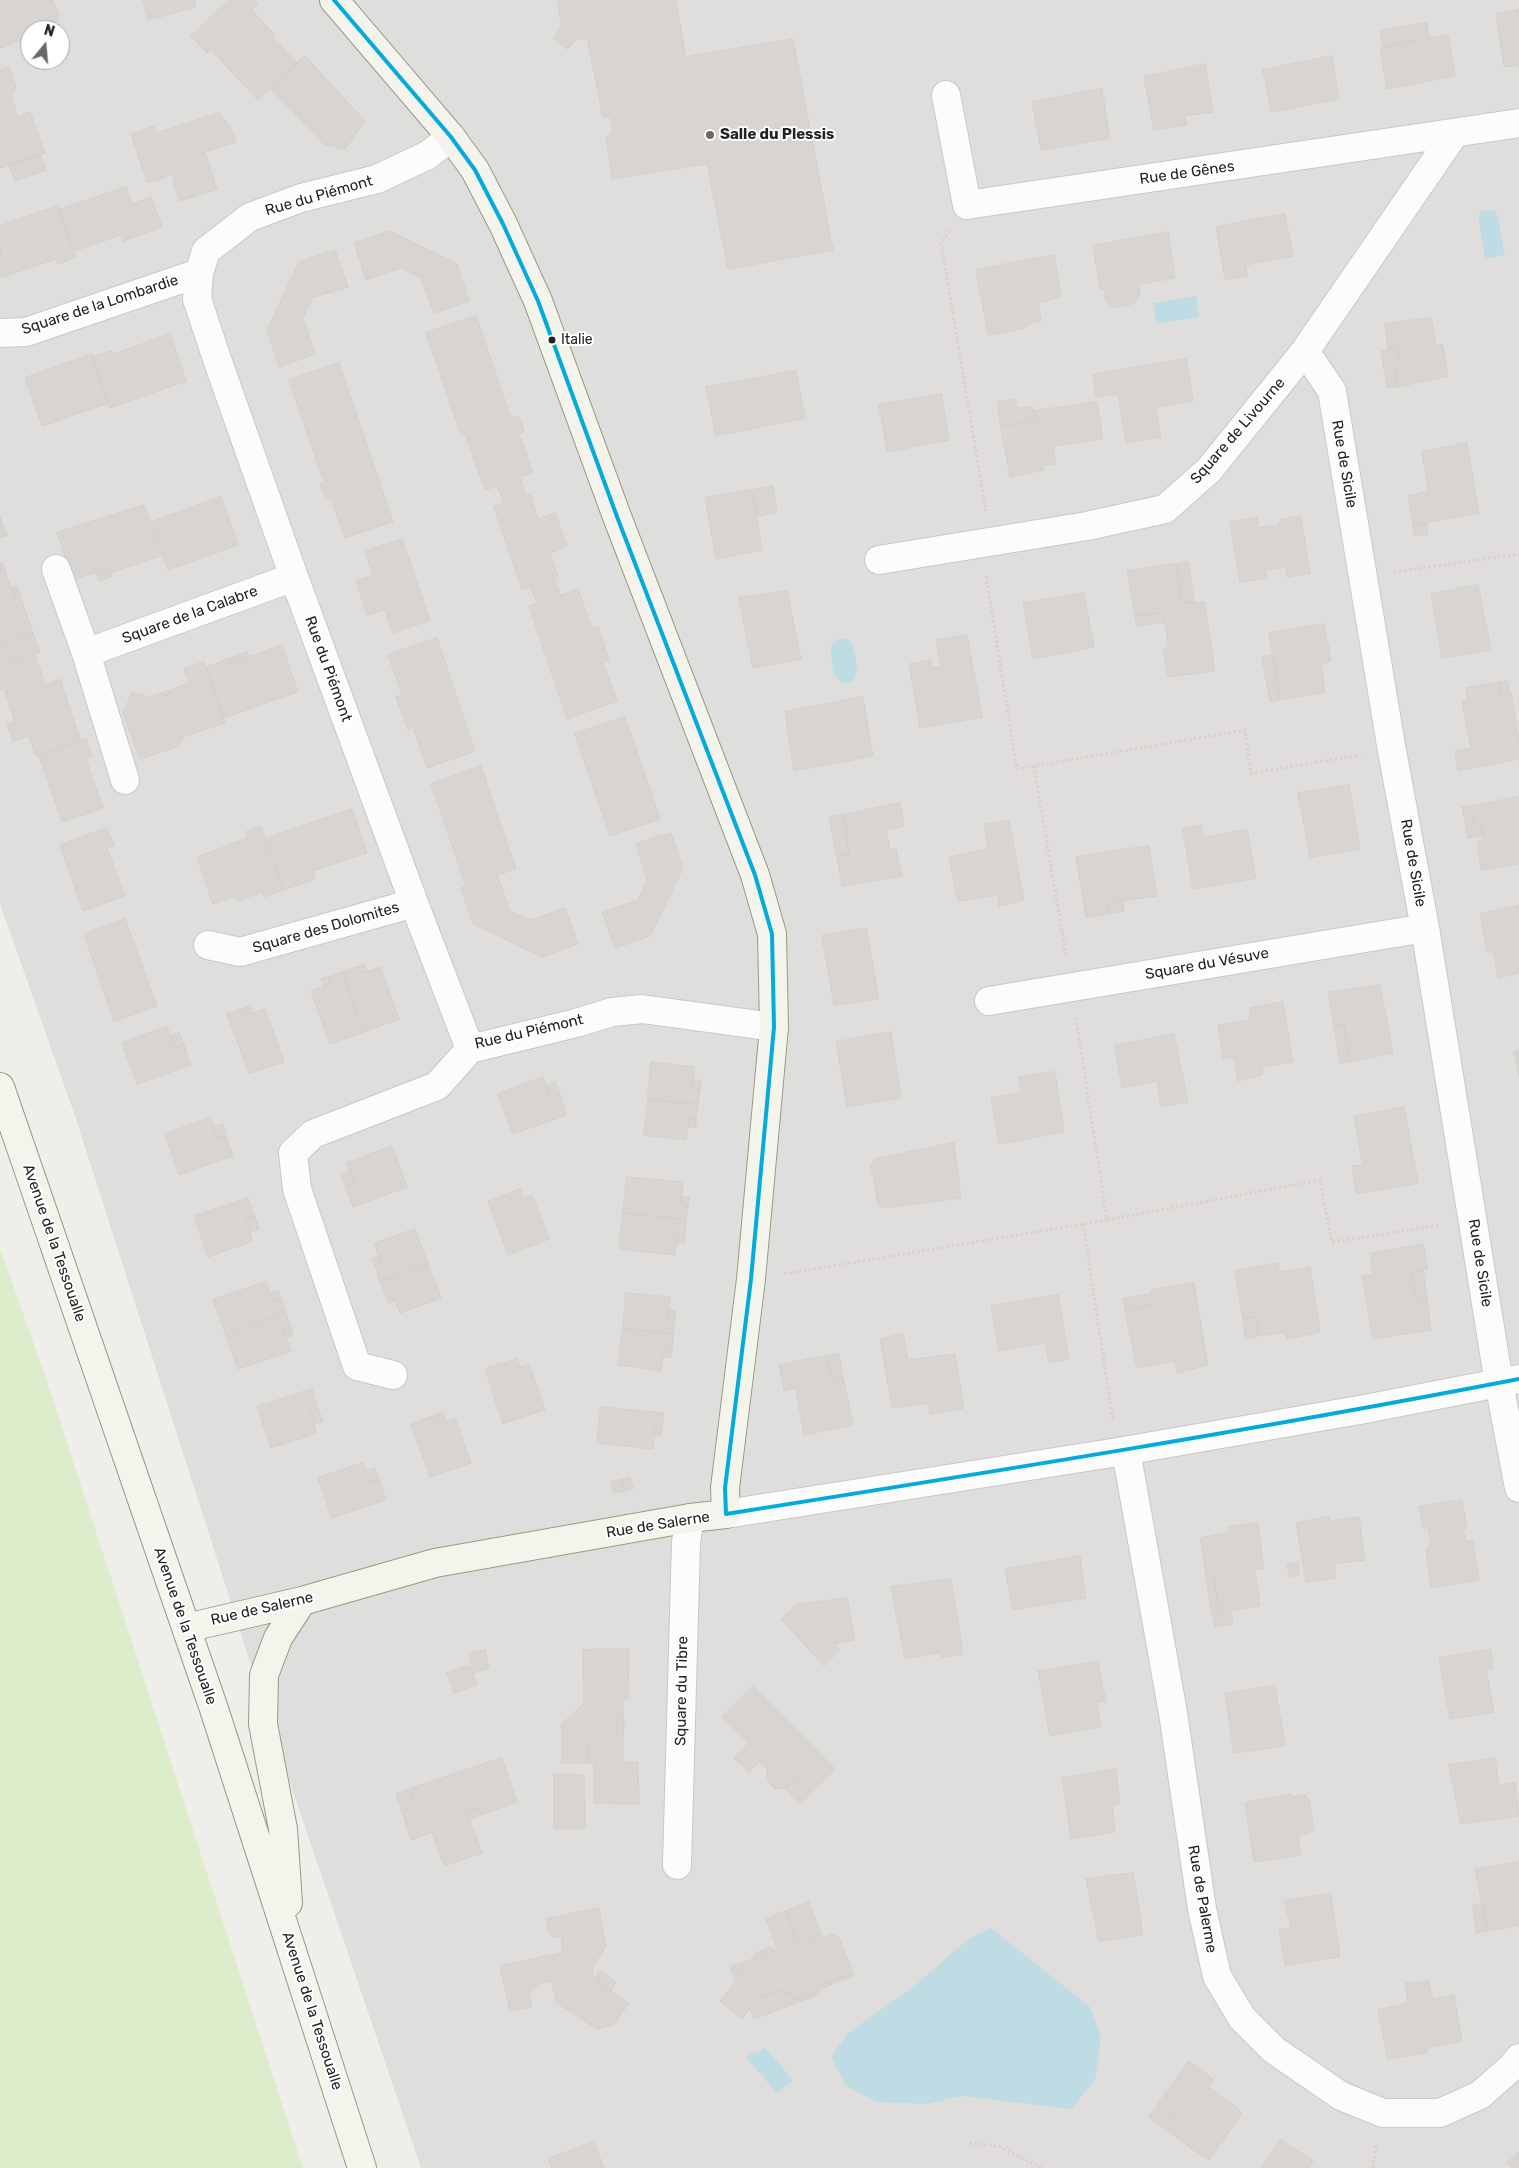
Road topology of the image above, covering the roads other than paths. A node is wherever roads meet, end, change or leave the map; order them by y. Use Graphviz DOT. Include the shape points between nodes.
graph roads {
  1 [pos="334,0"];
  2 [pos="946,95"];
  3 [pos="1519,123"];
  4 [pos="1454,134"];
  5 [pos="451,137"];
  6 [pos="199,273"];
  7 [pos="0,334"];
  8 [pos="1305,352"];
  9 [pos="879,560"];
  10 [pos="56,569"];
  11 [pos="294,577"];
  12 [pos="86,653"];
  13 [pos="125,780"];
  14 [pos="414,903"];
  15 [pos="1425,928"];
  16 [pos="208,945"];
  17 [pos="989,1002"];
  18 [pos="774,1028"];
  19 [pos="470,1049"];
  20 [pos="0,1087"];
  21 [pos="393,1375"];
  22 [pos="1509,1381"];
  23 [pos="1122,1452"];
  24 [pos="1519,1488"];
  25 [pos="726,1514"];
  26 [pos="690,1518"];
  27 [pos="302,1601"];
  28 [pos="186,1628"];
  29 [pos="677,1865"];
  30 [pos="291,1944"];
  31 [pos="1519,2058"];
  32 [pos="362,2168"];
  1 -- 5 [label="street"];
  2 -- 4 [label="street, Rue de Gênes" via="967,205"];
  3 -- 4 [label="street, Rue de Gênes"];
  4 -- 8 [label="street, Square de Livourne"];
  5 -- 6 [label="street, Rue du Piémont" via="428,155 378,179 301,198 250,217 206,252"];
  5 -- 18 [label="street" via="475,170 538,301 755,875 772,934"];
  6 -- 7 [label="street, Square de la Lombardie" via="26,332"];
  6 -- 11 [label="street, Rue du Piémont" via="197,299"];
  8 -- 9 [label="street, Square de Livourne" via="1209,470 1165,509 1087,526"];
  8 -- 15 [label="street, Rue de Sicile" via="1332,391"];
  10 -- 12 [label="street"];
  11 -- 12 [label="street, Square de la Calabre"];
  11 -- 14 [label="street, Rue du Piémont"];
  12 -- 13 [label="street"];
  14 -- 16 [label="street, Square des Dolomites" via="240,952"];
  14 -- 19 [label="street, Rue du Piémont"];
  15 -- 17 [label="street, Square du Vésuve"];
  15 -- 22 [label="street, Rue de Sicile" via="1473,1220"];
  18 -- 19 [label="street, Rue du Piémont" via="642,1009 612,1012"];
  18 -- 25 [label="street" via="751,1279 725,1488"];
  19 -- 21 [label="street" via="437,1086 313,1134 293,1153 297,1189 357,1366"];
  20 -- 28 [label="street, Avenue de la Tessoualle"];
  22 -- 23 [label="street, Rue de Salerne"];
  22 -- 24 [label="street"];
  23 -- 25 [label="street, Rue de Salerne"];
  23 -- 31 [label="street, Rue de Palerme" via="1173,1713 1202,1909 1217,1976 1242,2018 1274,2050 1341,2096 1383,2113 1440,2113 1480,2096"];
  25 -- 26 [label="street, Rue de Salerne"];
  26 -- 27 [label="street, Rue de Salerne" via="435,1563"];
  26 -- 29 [label="street, Square du Tibre" via="686,1542"];
  27 -- 28 [label="street, Rue de Salerne"];
  27 -- 30 [label="street" via="278,1638 264,1675 263,1724 284,1829"];
  28 -- 30 [label="street, Avenue de la Tessoualle"];
  30 -- 32 [label="street, Avenue de la Tessoualle"];
}
